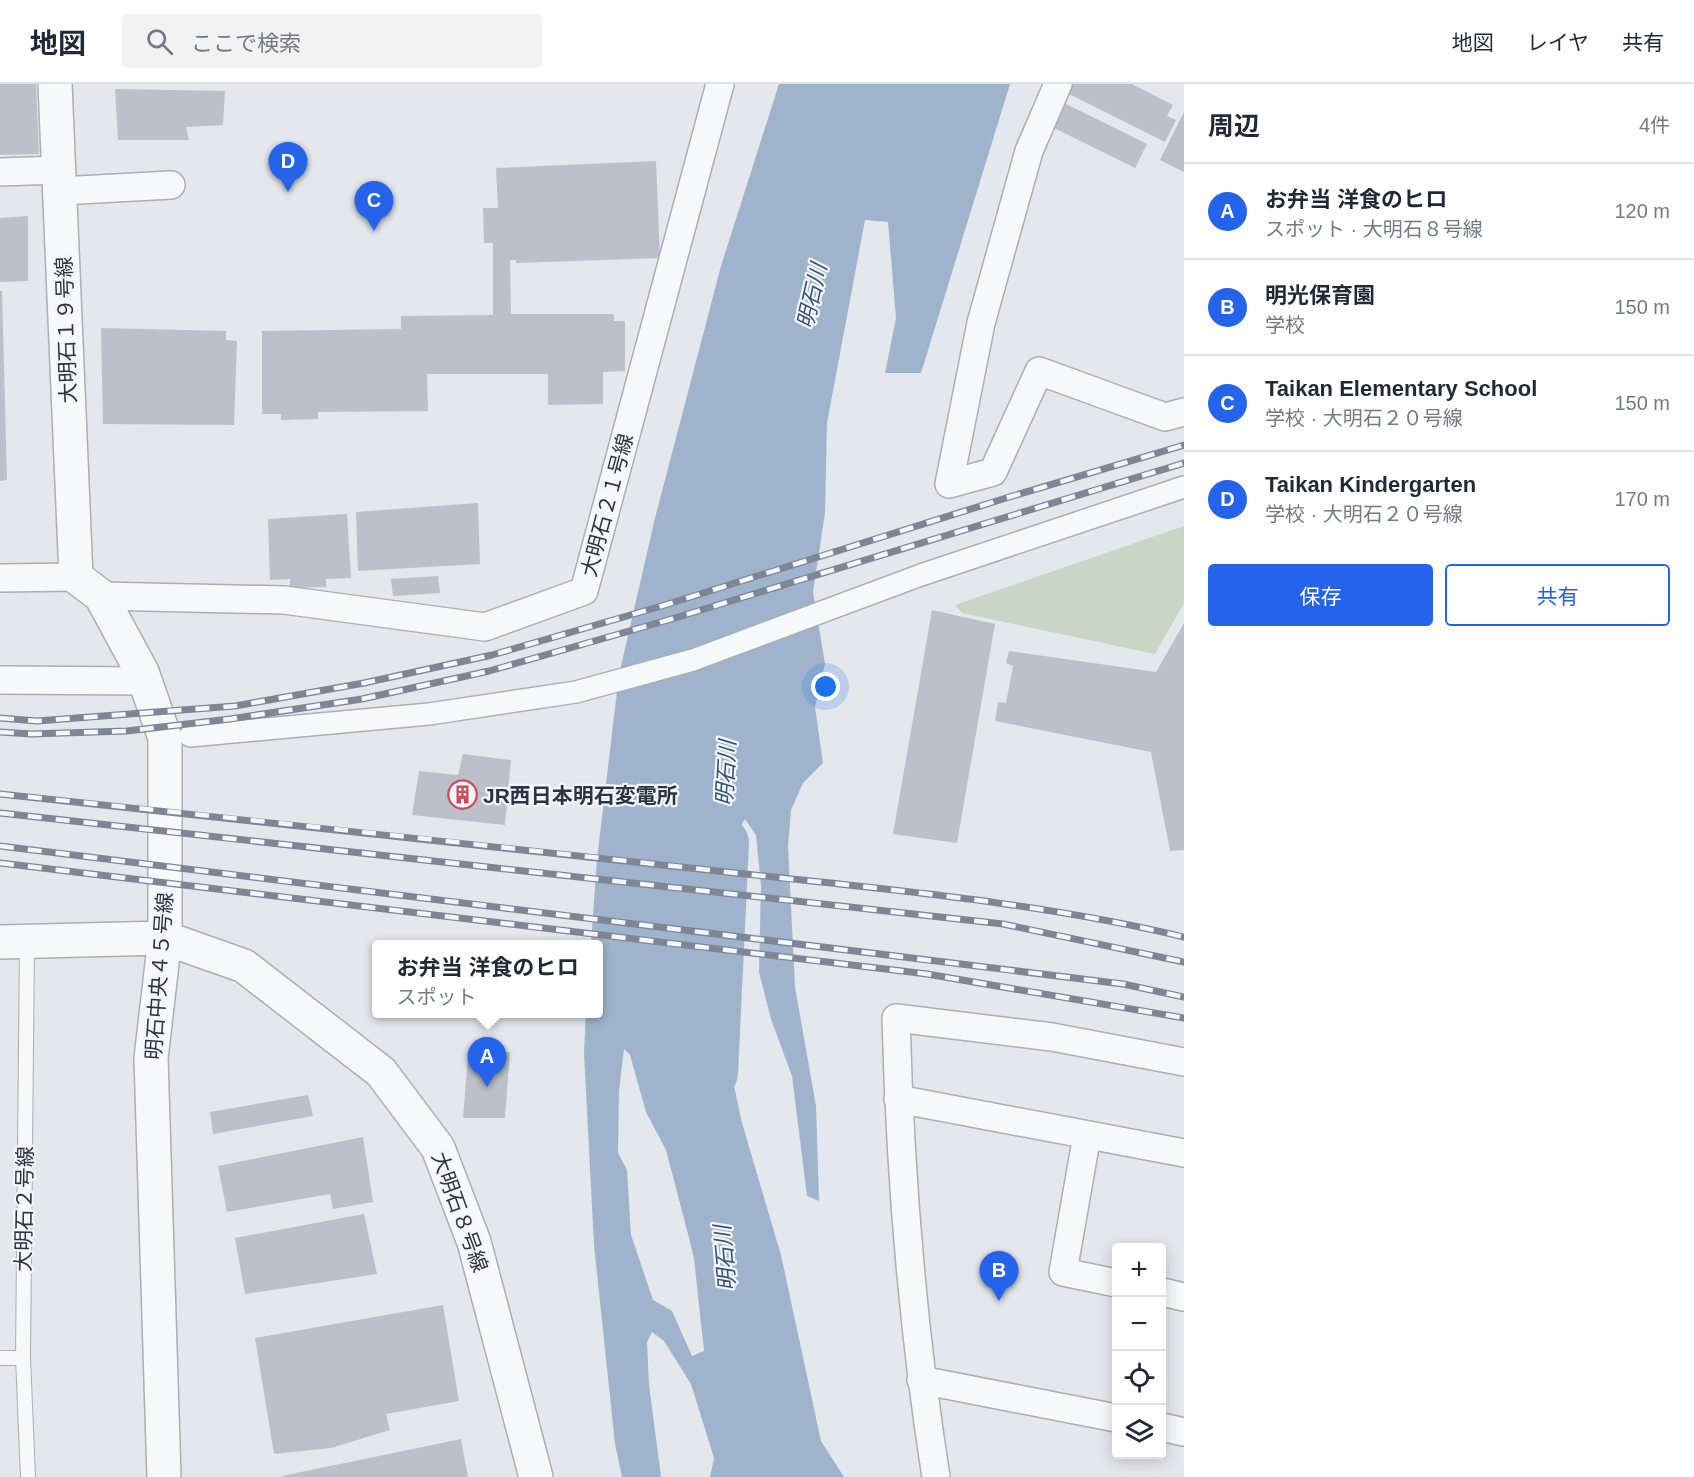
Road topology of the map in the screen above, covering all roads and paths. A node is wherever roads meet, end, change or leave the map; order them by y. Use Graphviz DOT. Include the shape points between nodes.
graph roads {
  1 [pos="55,84"];
  2 [pos="720,84"];
  3 [pos="1058,84"];
  4 [pos="0,172"];
  5 [pos="59,181"];
  6 [pos="171,184"];
  7 [pos="1184,412"];
  8 [pos="1184,487"];
  9 [pos="0,578"];
  10 [pos="89,586"];
  11 [pos="0,680"];
  12 [pos="146,681"];
  13 [pos="190,736"];
  14 [pos="165,938"];
  15 [pos="14,942"];
  16 [pos="1184,1062"];
  17 [pos="898,1099"];
  18 [pos="1087,1135"];
  19 [pos="1184,1153"];
  20 [pos="1112,1282"];
  21 [pos="1166,1293"];
  22 [pos="1184,1297"];
  23 [pos="0,1358"];
  24 [pos="23,1358"];
  25 [pos="921,1380"];
  26 [pos="1112,1417"];
  27 [pos="1166,1428"];
  28 [pos="1184,1432"];
  29 [pos="28,1477"];
  30 [pos="164,1477"];
  31 [pos="536,1477"];
  32 [pos="936,1477"];
  1 -- 5 [label="street, 大明石１９号線"];
  2 -- 10 [label="street, 大明石２１号線" via="584,591 485,627 284,600"];
  3 -- 7 [label="street" via="1029,151 988,300 949,484 993,472 1039,370 1165,417"];
  4 -- 5 [label="street"];
  5 -- 6 [label="street"];
  5 -- 10 [label="street, 大明石１９号線"];
  8 -- 13 [label="street" via="921,576 693,660 576,692 429,714"];
  9 -- 10 [label="street"];
  10 -- 12 [label="street, 明石中央４５号線"];
  11 -- 12 [label="street"];
  12 -- 14 [label="street, 明石中央４５号線" via="165,738"];
  14 -- 15 [label="street"];
  14 -- 30 [label="street, 明石中央４５号線" via="151,1058"];
  14 -- 31 [label="street, 大明石８号線" via="244,966 381,1072 438,1148 474,1242"];
  15 -- 24 [label="lane, 大明石２号線"];
  16 -- 17 [label="street" via="1052,1037 896,1018"];
  17 -- 18 [label="street"];
  17 -- 25 [label="street"];
  18 -- 19 [label="street"];
  18 -- 20 [label="street" via="1064,1272"];
  21 -- 22 [label="street"];
  23 -- 24 [label="lane"];
  24 -- 29 [label="lane, 大明石２号線"];
  25 -- 26 [label="street"];
  25 -- 32 [label="street"];
  27 -- 28 [label="street"];
}
